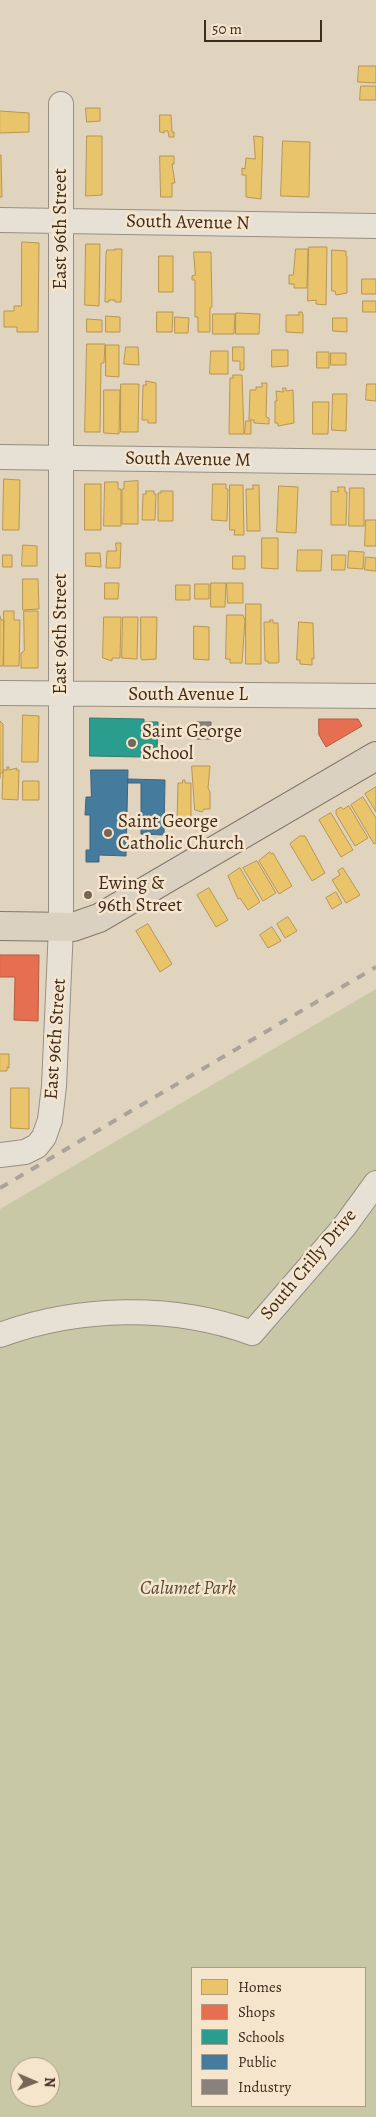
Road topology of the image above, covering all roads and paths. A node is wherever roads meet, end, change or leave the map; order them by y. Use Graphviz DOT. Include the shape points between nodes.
graph roads {
  1 [pos="61,104"];
  2 [pos="0,220"];
  3 [pos="61,221"];
  4 [pos="376,226"];
  5 [pos="0,457"];
  6 [pos="60,458"];
  7 [pos="376,462"];
  8 [pos="0,693"];
  9 [pos="61,694"];
  10 [pos="376,696"];
  11 [pos="376,756"];
  12 [pos="0,926"];
  13 [pos="62,928"];
  14 [pos="0,1155"];
  15 [pos="376,1183"];
  16 [pos="0,1335"];
  1 -- 3 [label="street, East 96th Street"];
  2 -- 3 [label="street, South Avenue N"];
  3 -- 4 [label="street, South Avenue N"];
  3 -- 6 [label="street, East 96th Street"];
  5 -- 6 [label="street, South Avenue M"];
  6 -- 7 [label="street, South Avenue M"];
  6 -- 9 [label="street, East 96th Street"];
  8 -- 9 [label="street, South Avenue L"];
  9 -- 10 [label="street, South Avenue L"];
  9 -- 13 [label="street, East 96th Street"];
  11 -- 13 [label="main road" via="98,918"];
  12 -- 13 [label="main road"];
  13 -- 14 [label="street, East 96th Street" via="50,1120 37,1146 25,1152"];
  15 -- 16 [label="street, South Crilly Drive" via="344,1227 252,1333 202,1318 125,1313 86,1314"];
}
